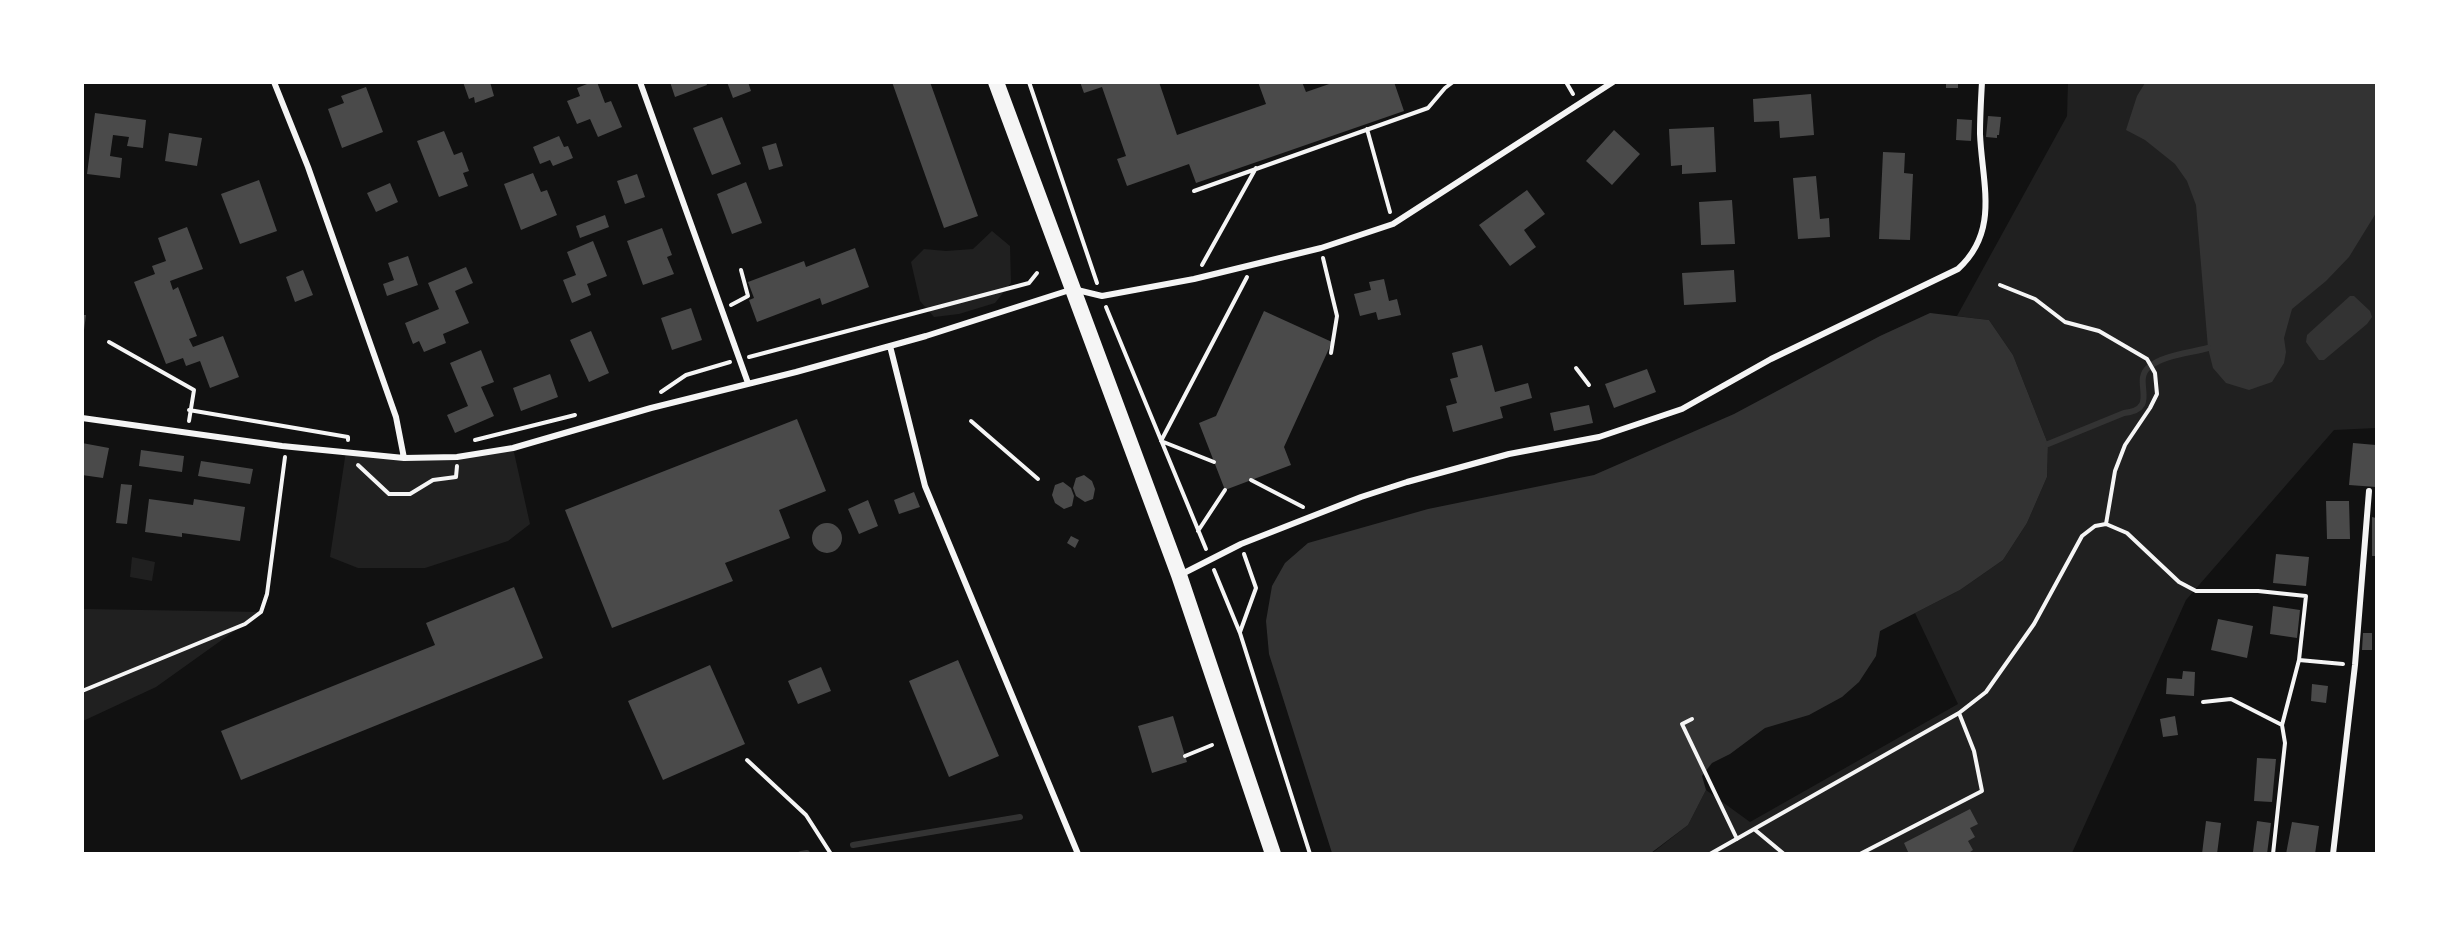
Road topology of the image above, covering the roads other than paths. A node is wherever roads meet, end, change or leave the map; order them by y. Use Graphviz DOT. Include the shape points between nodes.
graph roads {
  1 [pos="274,82"];
  2 [pos="640,82"];
  3 [pos="996,82"];
  4 [pos="1613,82"];
  5 [pos="1982,82"];
  6 [pos="1072,289"];
  7 [pos="890,346"];
  8 [pos="748,383"];
  9 [pos="82,418"];
  10 [pos="404,458"];
  11 [pos="2369,491"];
  12 [pos="1179,575"];
  13 [pos="1078,854"];
  14 [pos="1273,854"];
  15 [pos="2333,854"];
  1 -- 10 [label="street" via="396,417"];
  2 -- 8 [label="street"];
  3 -- 6 [label="highway"];
  4 -- 6 [label="street" via="1393,224 1321,248 1194,279 1102,296"];
  5 -- 12 [label="street" via="1984,223 1975,252 1958,269 1771,359 1683,409 1599,437 1509,454 1407,482 1315,513"];
  6 -- 7 [label="street"];
  6 -- 12 [label="highway"];
  7 -- 8 [label="street"];
  7 -- 13 [label="street" via="925,486"];
  8 -- 10 [label="street" via="524,446 457,457"];
  9 -- 10 [label="street"];
  11 -- 15 [label="street" via="2355,665"];
  12 -- 14 [label="highway"];
}
